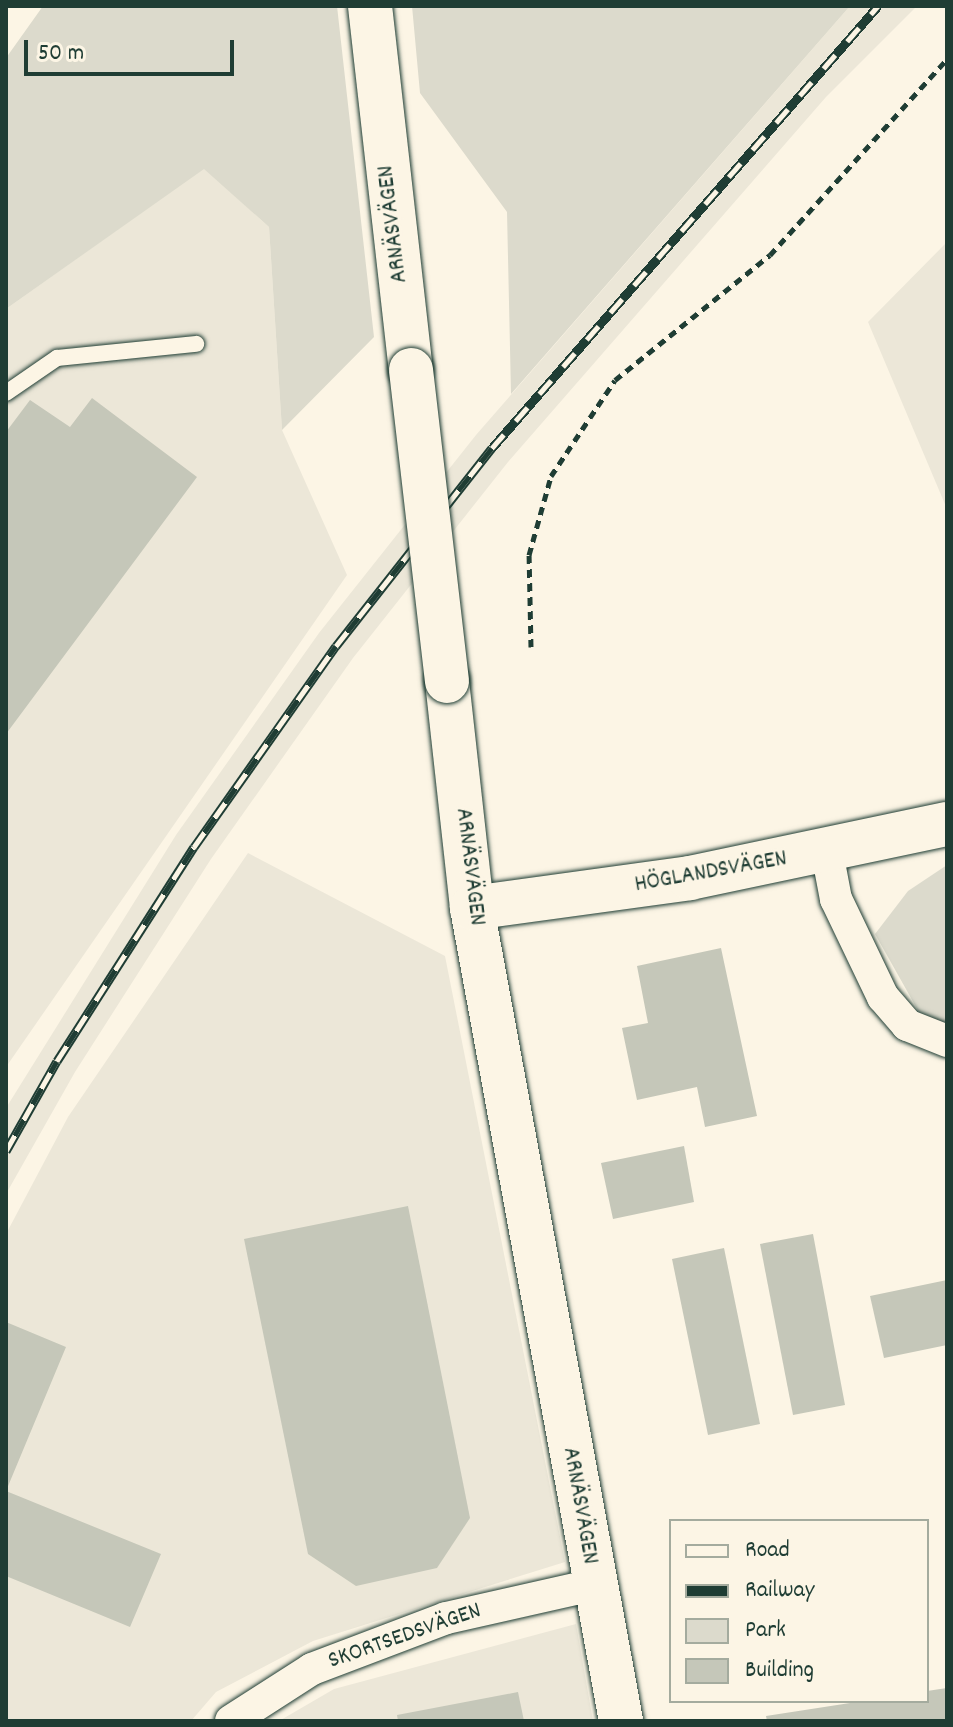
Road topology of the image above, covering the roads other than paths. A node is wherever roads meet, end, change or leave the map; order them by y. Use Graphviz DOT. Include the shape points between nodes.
graph roads {
  1 [pos="370,6"];
  2 [pos="196,344"];
  3 [pos="6,393"];
  4 [pos="947,824"];
  5 [pos="827,852"];
  6 [pos="472,908"];
  7 [pos="947,1041"];
  8 [pos="593,1585"];
  9 [pos="231,1721"];
  10 [pos="621,1721"];
  1 -- 6 [label="street, ARNÄSVÄGEN, bridge"];
  2 -- 3 [label="lane" via="57,358"];
  4 -- 5 [label="street, HÖGLANDSVÄGEN"];
  5 -- 6 [label="street, HÖGLANDSVÄGEN" via="690,878"];
  5 -- 7 [label="street" via="836,899 883,997 907,1025"];
  6 -- 8 [label="street, ARNÄSVÄGEN"];
  8 -- 9 [label="street, SKORTSEDSVÄGEN" via="446,1618 312,1669"];
  8 -- 10 [label="street, ARNÄSVÄGEN"];
}
